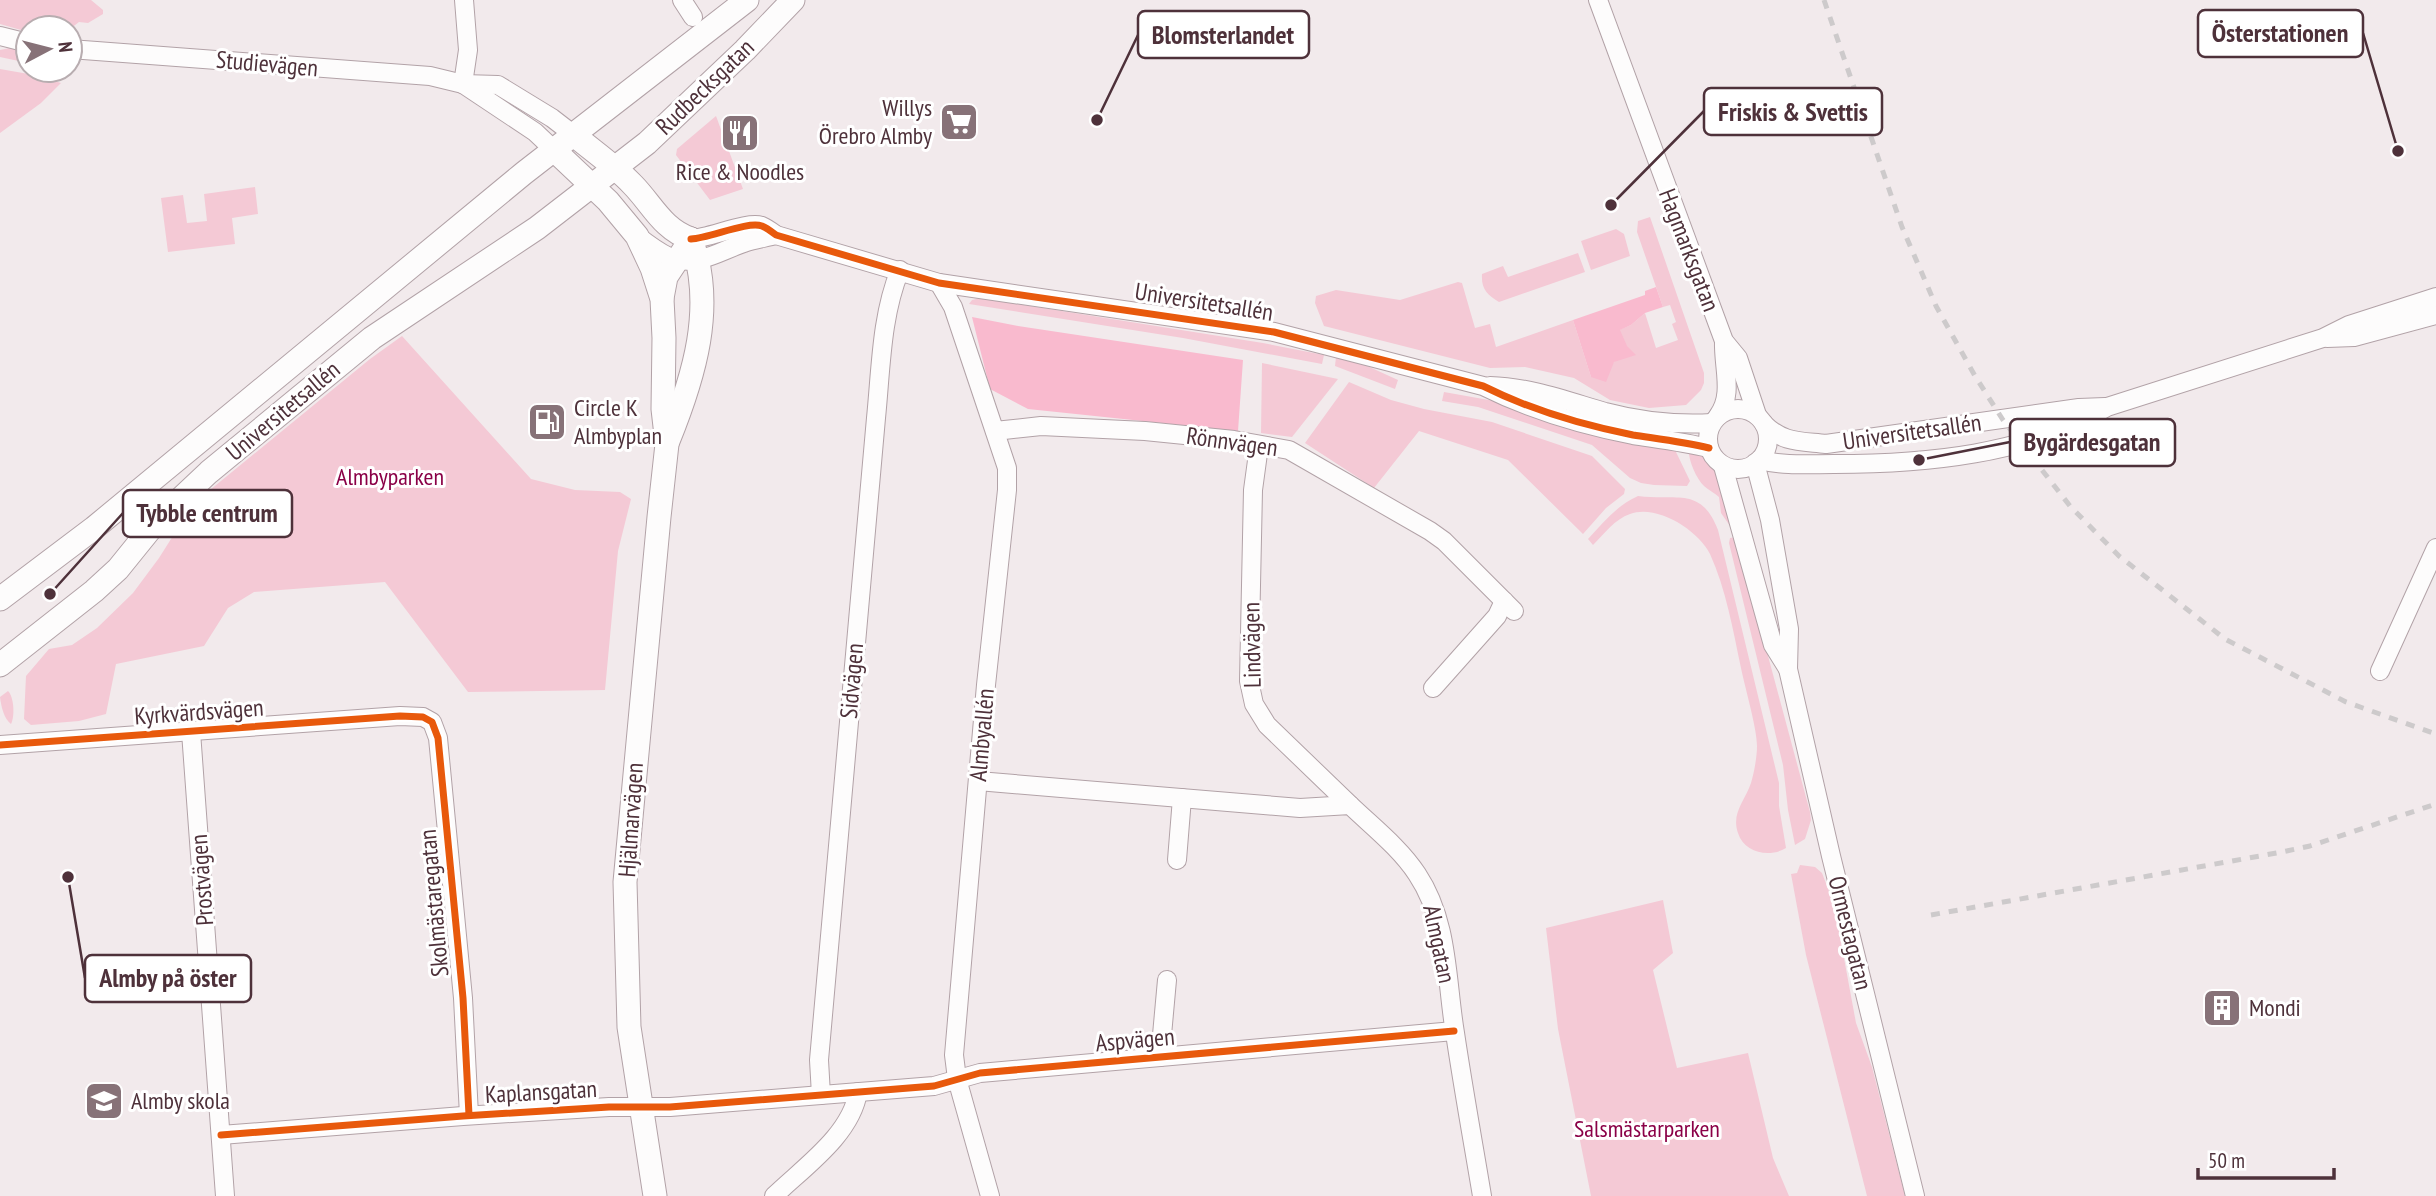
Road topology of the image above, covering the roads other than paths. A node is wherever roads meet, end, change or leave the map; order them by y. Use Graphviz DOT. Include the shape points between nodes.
graph roads {
  1 [pos="464,0"];
  2 [pos="682,0"];
  3 [pos="747,0"];
  4 [pos="793,0"];
  5 [pos="1598,0"];
  6 [pos="693,17"];
  7 [pos="84,50"];
  8 [pos="463,84"];
  9 [pos="573,135"];
  10 [pos="554,150"];
  11 [pos="614,168"];
  12 [pos="591,186"];
  13 [pos="637,236"];
  14 [pos="694,249"];
  15 [pos="675,260"];
  16 [pos="900,270"];
  17 [pos="939,283"];
  18 [pos="2436,297"];
  19 [pos="662,299"];
  20 [pos="2436,315"];
  21 [pos="2323,338"];
  22 [pos="1724,341"];
  23 [pos="1483,386"];
  24 [pos="2106,407"];
  25 [pos="1760,419"];
  26 [pos="1715,420"];
  27 [pos="995,431"];
  28 [pos="667,444"];
  29 [pos="1259,446"];
  30 [pos="1709,448"];
  31 [pos="1757,462"];
  32 [pos="1723,466"];
  33 [pos="2436,548"];
  34 [pos="0,599"];
  35 [pos="0,665"];
  36 [pos="1788,669"];
  37 [pos="2380,671"];
  38 [pos="1433,688"];
  39 [pos="400,716"];
  40 [pos="191,732"];
  41 [pos="0,745"];
  42 [pos="978,781"];
  43 [pos="1182,798"];
  44 [pos="1350,805"];
  45 [pos="1177,860"];
  46 [pos="1167,980"];
  47 [pos="1454,1031"];
  48 [pos="1160,1057"];
  49 [pos="957,1079"];
  50 [pos="859,1091"];
  51 [pos="821,1095"];
  52 [pos="640,1107"];
  53 [pos="470,1115"];
  54 [pos="221,1135"];
  55 [pos="225,1196"];
  56 [pos="655,1196"];
  57 [pos="774,1196"];
  58 [pos="990,1196"];
  59 [pos="1482,1196"];
  60 [pos="1916,1196"];
  1 -- 8 [label="street" via="468,50"];
  2 -- 6 [label="street"];
  3 -- 9 [label="main road, Rudbecksgatan"];
  4 -- 11 [label="main road, Rudbecksgatan" via="666,126"];
  5 -- 22 [label="street, Hagmarksgatan"];
  7 -- 8 [label="street, Studievägen" via="429,76"];
  8 -- 9 [label="street, Studievägen" via="498,85"];
  8 -- 10 [label="street, Studievägen"];
  9 -- 10 [label="main road, Universitetsallén"];
  9 -- 11 [label="main road, Studievägen"];
  10 -- 12 [label="main road"];
  10 -- 34 [label="main road, Universitetsallén" via="94,528"];
  11 -- 12 [label="main road, Universitetsallén"];
  11 -- 14 [label="main road"];
  12 -- 13 [label="main road"];
  12 -- 35 [label="main road, Universitetsallén" via="537,229 372,338 321,378 183,496 94,591"];
  13 -- 15 [label="street"];
  13 -- 19 [label="main road, Hjälmarvägen"];
  14 -- 15 [label="main road"];
  14 -- 16 [label="street, Universitetsallén" via="726,251 776,235"];
  14 -- 28 [label="main road, Hjälmarvägen" via="702,298 697,352 688,394"];
  15 -- 19 [label="main road"];
  16 -- 17 [label="street, Universitetsallén"];
  16 -- 51 [label="street, Sidvägen" via="887,316 875,432 819,1060"];
  17 -- 23 [label="street, Universitetsallén" via="1274,332"];
  17 -- 27 [label="street, Almbyallén" via="953,307"];
  18 -- 21 [label="street, Universitetsallén"];
  19 -- 28 [label="main road, Hjälmarvägen"];
  20 -- 21 [label="street, Universitetsallén" via="2354,337"];
  21 -- 24 [label="street, Universitetsallén"];
  22 -- 25 [label="street, Hagmarksgatan" via="1738,358"];
  22 -- 26 [label="street, Hagmarksgatan" via="1728,397"];
  23 -- 26 [label="street, Universitetsallén" via="1516,387 1609,413 1686,424"];
  23 -- 30 [label="street, Universitetsallén" via="1514,401 1589,424"];
  24 -- 25 [label="street, Universitetsallén" via="1826,444 1784,439"];
  24 -- 31 [label="street, Universitetsallén" via="2081,422 2022,444 1983,451 1865,464"];
  25 -- 26 [label="street" via="1737,408"];
  25 -- 31 [label="street" via="1767,431 1767,446"];
  26 -- 30 [label="street" via="1707,436"];
  27 -- 29 [label="street, Rönnvägen" via="1041,426 1145,431"];
  27 -- 42 [label="street, Almbyallén" via="1007,468 1007,491"];
  28 -- 52 [label="main road, Hjälmarvägen" via="625,881 628,1017"];
  29 -- 38 [label="street, Rönnvägen" via="1289,450 1430,531 1509,606"];
  29 -- 44 [label="street, Lindvägen" via="1253,490 1249,667 1254,704 1267,725"];
  30 -- 32 [label="street"];
  31 -- 32 [label="street" via="1740,469"];
  31 -- 36 [label="street, Ormestagatan" via="1788,629"];
  32 -- 36 [label="street, Ormestagatan" via="1773,645"];
  33 -- 37 [label="street"];
  36 -- 60 [label="street, Ormestagatan"];
  39 -- 40 [label="street, Kyrkvärdsvägen"];
  39 -- 53 [label="street, Skolmästaregatan" via="432,722 438,738"];
  40 -- 41 [label="street, Kyrkvärdsvägen"];
  40 -- 54 [label="street, Prostvägen"];
  42 -- 43 [label="street"];
  42 -- 49 [label="street, Almbyallén" via="955,1029"];
  43 -- 44 [label="street" via="1300,808"];
  43 -- 45 [label="street"];
  44 -- 47 [label="street, Almgatan" via="1404,857 1427,891 1447,958"];
  46 -- 48 [label="street, Aspvägen"];
  47 -- 48 [label="street, Aspvägen"];
  47 -- 59 [label="street, Almgatan"];
  48 -- 49 [label="street, Aspvägen"];
  49 -- 50 [label="street, Aspvägen" via="934,1086"];
  49 -- 58 [label="street, Almbyallén"];
  50 -- 51 [label="street, Aspvägen"];
  50 -- 57 [label="street" via="846,1123"];
  51 -- 52 [label="street, Kaplansgatan"];
  52 -- 53 [label="street, Kaplansgatan"];
  52 -- 56 [label="main road, Hjälmarvägen"];
  53 -- 54 [label="street, Kaplansgatan"];
  54 -- 55 [label="street, Prostvägen"];
}
